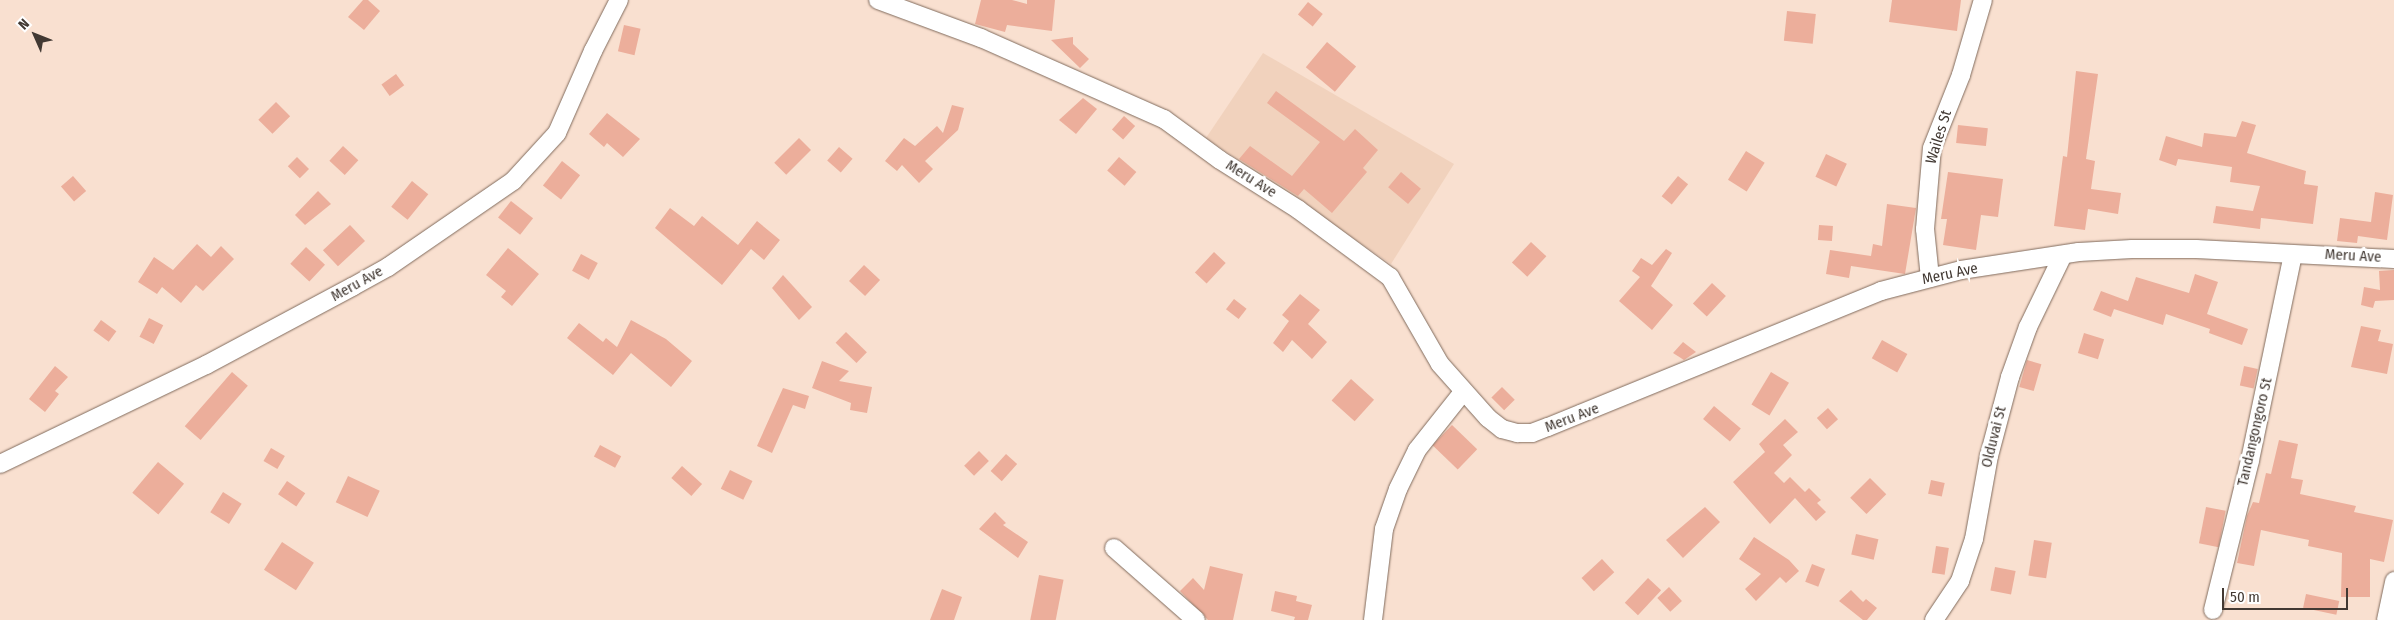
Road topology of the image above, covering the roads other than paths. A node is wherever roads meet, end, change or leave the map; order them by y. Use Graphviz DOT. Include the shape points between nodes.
graph roads {
  1 [pos="619,0"];
  2 [pos="878,0"];
  3 [pos="1983,0"];
  4 [pos="2292,254"];
  5 [pos="2062,255"];
  6 [pos="2394,258"];
  7 [pos="1930,278"];
  8 [pos="1463,392"];
  9 [pos="0,464"];
  10 [pos="1114,548"];
  11 [pos="2394,581"];
  12 [pos="2213,610"];
  13 [pos="1196,620"];
  14 [pos="1373,620"];
  15 [pos="1934,620"];
  16 [pos="2386,620"];
  1 -- 9 [label="street, Meru Ave" via="557,133 513,181 352,288 206,365"];
  2 -- 8 [label="street, Meru Ave" via="981,38 1164,119 1378,265 1390,277 1440,364"];
  3 -- 7 [label="street, Wailes St" via="1961,74 1932,148 1925,229"];
  4 -- 5 [label="street, Meru Ave" via="2160,249"];
  4 -- 6 [label="street, Meru Ave"];
  4 -- 12 [label="street, Tandangongoro St" via="2254,442"];
  5 -- 7 [label="street, Meru Ave"];
  5 -- 15 [label="street, Olduvai St" via="2028,328 2010,377 1989,456 1974,539 1960,581"];
  7 -- 8 [label="street, Meru Ave" via="1829,310 1532,433 1502,429"];
  8 -- 14 [label="street" via="1417,450 1398,489 1384,529"];
  10 -- 13 [label="street"];
  11 -- 16 [label="street"];
}
